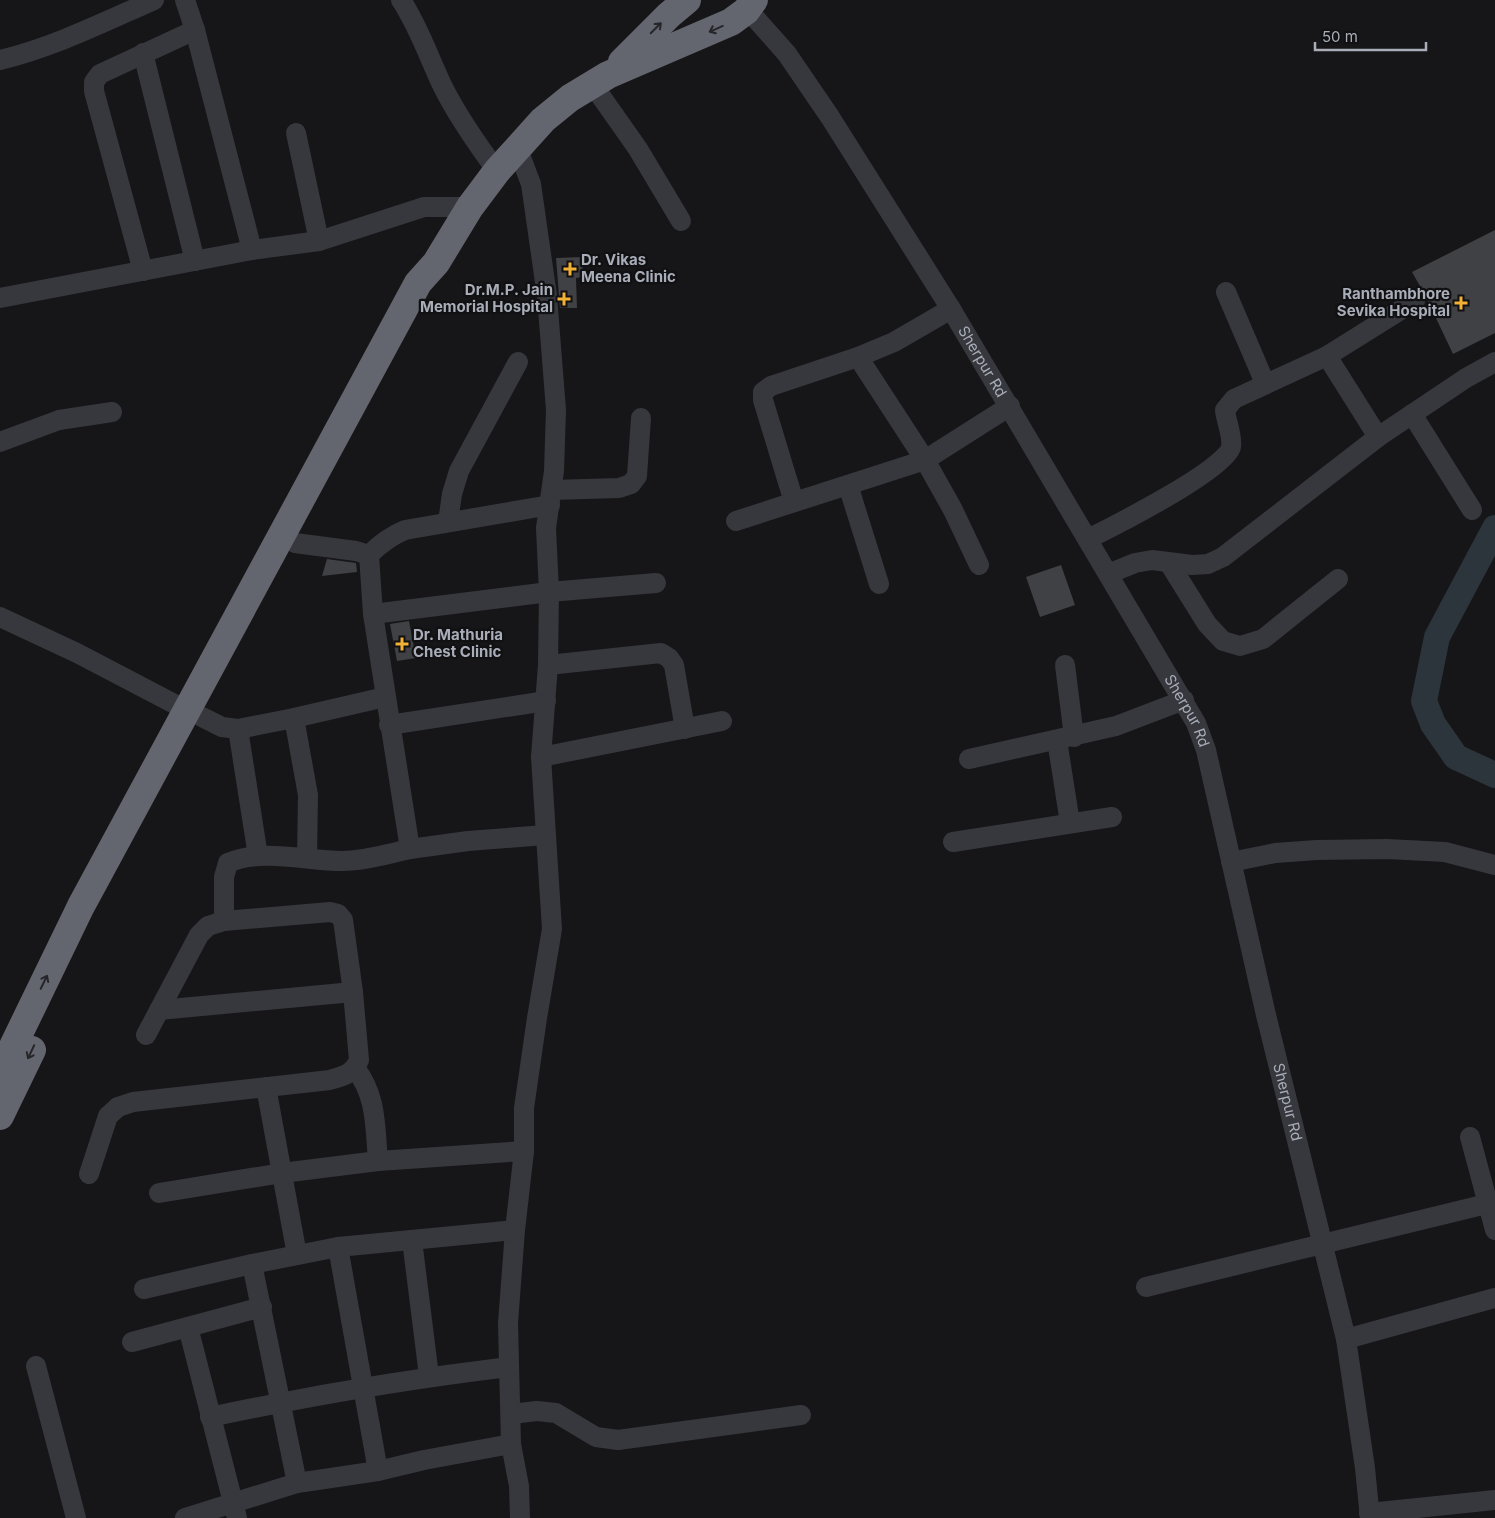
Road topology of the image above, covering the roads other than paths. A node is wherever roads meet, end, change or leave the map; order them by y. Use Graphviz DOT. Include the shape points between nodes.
graph roads {
  1 [pos="154,0"];
  2 [pos="184,0"];
  3 [pos="401,0"];
  4 [pos="687,0"];
  5 [pos="750,5"];
  6 [pos="195,30"];
  7 [pos="143,52"];
  8 [pos="0,60"];
  9 [pos="600,80"];
  10 [pos="296,134"];
  11 [pos="517,148"];
  12 [pos="497,171"];
  13 [pos="470,208"];
  14 [pos="681,221"];
  15 [pos="319,241"];
  16 [pos="252,250"];
  17 [pos="195,261"];
  18 [pos="436,263"];
  19 [pos="143,271"];
  20 [pos="1226,292"];
  21 [pos="0,298"];
  22 [pos="1415,301"];
  23 [pos="952,309"];
  24 [pos="1327,356"];
  25 [pos="858,357"];
  26 [pos="518,362"];
  27 [pos="1495,362"];
  28 [pos="1265,384"];
  29 [pos="1010,406"];
  30 [pos="112,412"];
  31 [pos="1412,414"];
  32 [pos="641,418"];
  33 [pos="1378,437"];
  34 [pos="0,442"];
  35 [pos="925,460"];
  36 [pos="848,485"];
  37 [pos="551,498"];
  38 [pos="794,502"];
  39 [pos="1472,510"];
  40 [pos="736,521"];
  41 [pos="448,522"];
  42 [pos="1088,539"];
  43 [pos="295,543"];
  44 [pos="369,556"];
  45 [pos="1169,563"];
  46 [pos="980,566"];
  47 [pos="1108,574"];
  48 [pos="1338,579"];
  49 [pos="656,583"];
  50 [pos="879,584"];
  51 [pos="549,592"];
  52 [pos="373,614"];
  53 [pos="0,617"];
  54 [pos="548,665"];
  55 [pos="1065,665"];
  56 [pos="385,698"];
  57 [pos="1184,700"];
  58 [pos="546,702"];
  59 [pos="194,714"];
  60 [pos="294,718"];
  61 [pos="722,721"];
  62 [pos="389,725"];
  63 [pos="238,728"];
  64 [pos="685,728"];
  65 [pos="1065,738"];
  66 [pos="541,758"];
  67 [pos="969,759"];
  68 [pos="1112,817"];
  69 [pos="1070,823"];
  70 [pos="545,835"];
  71 [pos="953,842"];
  72 [pos="410,849"];
  73 [pos="258,856"];
  74 [pos="307,858"];
  75 [pos="1231,862"];
  76 [pos="1495,865"];
  77 [pos="224,922"];
  78 [pos="353,992"];
  79 [pos="159,1010"];
  80 [pos="146,1035"];
  81 [pos="355,1068"];
  82 [pos="0,1073"];
  83 [pos="266,1087"];
  84 [pos="0,1116"];
  85 [pos="1470,1137"];
  86 [pos="524,1151"];
  87 [pos="378,1161"];
  88 [pos="282,1173"];
  89 [pos="89,1174"];
  90 [pos="159,1193"];
  91 [pos="1492,1203"];
  92 [pos="515,1230"];
  93 [pos="1495,1230"];
  94 [pos="412,1240"];
  95 [pos="1324,1245"];
  96 [pos="338,1247"];
  97 [pos="297,1255"];
  98 [pos="252,1264"];
  99 [pos="1146,1287"];
  100 [pos="144,1289"];
  101 [pos="1495,1292"];
  102 [pos="262,1307"];
  103 [pos="188,1327"];
  104 [pos="1346,1339"];
  105 [pos="132,1342"];
  106 [pos="36,1366"];
  107 [pos="509,1367"];
  108 [pos="429,1376"];
  109 [pos="363,1388"];
  110 [pos="281,1402"];
  111 [pos="510,1414"];
  112 [pos="801,1415"];
  113 [pos="210,1417"];
  114 [pos="511,1444"];
  115 [pos="378,1471"];
  116 [pos="297,1483"];
  117 [pos="1483,1507"];
  118 [pos="234,1510"];
  119 [pos="1369,1515"];
  120 [pos="76,1518"];
  121 [pos="185,1518"];
  122 [pos="520,1518"];
  1 -- 8 [label="street" via="74,35"];
  2 -- 6 [label="street"];
  3 -- 12 [label="street" via="413,18 463,124"];
  9 -- 4 [label="highway, one-way"];
  5 -- 9 [label="highway, one-way" via="731,22 648,56"];
  5 -- 23 [label="street, Sherpur Rd" via="756,19 793,62 830,116"];
  6 -- 7 [label="street"];
  6 -- 16 [label="street"];
  7 -- 17 [label="street"];
  7 -- 19 [label="street" via="100,74 94,82 94,91"];
  9 -- 11 [label="highway" via="543,120"];
  9 -- 14 [label="street"];
  10 -- 15 [label="street"];
  11 -- 12 [label="highway"];
  11 -- 37 [label="street" via="531,184 547,296 556,410"];
  12 -- 13 [label="highway"];
  13 -- 15 [label="street" via="424,207"];
  13 -- 18 [label="highway"];
  15 -- 16 [label="street"];
  16 -- 17 [label="street"];
  17 -- 19 [label="street"];
  18 -- 43 [label="highway" via="431,292"];
  18 -- 59 [label="highway" via="418,284"];
  19 -- 21 [label="street"];
  20 -- 28 [label="street"];
  22 -- 24 [label="street"];
  23 -- 25 [label="street" via="894,342"];
  23 -- 29 [label="street, Sherpur Rd"];
  24 -- 28 [label="street"];
  24 -- 33 [label="street"];
  25 -- 35 [label="street"];
  25 -- 38 [label="street" via="771,386 763,392"];
  26 -- 41 [label="street" via="459,471"];
  27 -- 31 [label="street"];
  28 -- 42 [label="street" via="1234,399 1225,410 1231,446 1225,458 1158,502"];
  29 -- 35 [label="street"];
  29 -- 42 [label="street, Sherpur Rd"];
  30 -- 34 [label="street" via="59,420"];
  31 -- 33 [label="street"];
  31 -- 39 [label="street"];
  32 -- 37 [label="street" via="637,476 631,484"];
  33 -- 45 [label="street" via="1223,557 1208,564 1192,566"];
  35 -- 36 [label="street"];
  35 -- 46 [label="street"];
  36 -- 38 [label="street"];
  36 -- 50 [label="street"];
  37 -- 41 [label="street"];
  37 -- 51 [label="street" via="546,528"];
  38 -- 40 [label="street"];
  41 -- 44 [label="street" via="392,535"];
  42 -- 47 [label="street, Sherpur Rd"];
  43 -- 44 [label="street" via="356,551"];
  43 -- 59 [label="highway"];
  44 -- 52 [label="street"];
  45 -- 47 [label="street" via="1135,562"];
  45 -- 48 [label="street" via="1207,624 1223,641 1240,646 1263,639"];
  47 -- 57 [label="street, Sherpur Rd"];
  49 -- 51 [label="street"];
  51 -- 52 [label="street"];
  51 -- 54 [label="street"];
  52 -- 56 [label="street"];
  53 -- 59 [label="street"];
  54 -- 58 [label="street"];
  54 -- 64 [label="street" via="661,653 674,665"];
  55 -- 65 [label="street"];
  56 -- 60 [label="street"];
  56 -- 62 [label="street"];
  57 -- 65 [label="street" via="1116,726"];
  57 -- 75 [label="street, Sherpur Rd" via="1206,750"];
  58 -- 62 [label="street"];
  58 -- 66 [label="street"];
  59 -- 63 [label="street" via="222,727"];
  82 -- 59 [label="highway, one-way" via="81,906"];
  59 -- 84 [label="highway, one-way"];
  60 -- 63 [label="street"];
  60 -- 74 [label="street" via="308,795"];
  61 -- 64 [label="street"];
  62 -- 72 [label="street"];
  63 -- 73 [label="street"];
  64 -- 66 [label="street"];
  65 -- 67 [label="street"];
  65 -- 69 [label="street"];
  66 -- 70 [label="street"];
  68 -- 69 [label="street"];
  69 -- 71 [label="street"];
  70 -- 72 [label="street"];
  70 -- 86 [label="street" via="552,929 524,1108"];
  72 -- 74 [label="street" via="370,859"];
  73 -- 74 [label="street"];
  73 -- 77 [label="street" via="240,857 228,863 224,877"];
  75 -- 76 [label="street" via="1276,853 1387,849 1445,852"];
  75 -- 95 [label="street, Sherpur Rd"];
  77 -- 78 [label="street" via="330,912 338,914 343,920"];
  77 -- 79 [label="street" via="208,926 199,936"];
  78 -- 79 [label="street"];
  78 -- 81 [label="street" via="359,1060"];
  79 -- 80 [label="street"];
  81 -- 83 [label="street" via="330,1080"];
  81 -- 87 [label="street" via="367,1085 373,1106"];
  83 -- 88 [label="street"];
  83 -- 89 [label="street" via="133,1102 118,1107 108,1116"];
  85 -- 91 [label="street"];
  86 -- 87 [label="street"];
  86 -- 92 [label="street"];
  87 -- 88 [label="street"];
  88 -- 90 [label="street"];
  88 -- 97 [label="street"];
  91 -- 93 [label="street"];
  91 -- 95 [label="street"];
  92 -- 94 [label="street"];
  92 -- 107 [label="street" via="508,1323"];
  94 -- 96 [label="street"];
  94 -- 108 [label="street"];
  95 -- 99 [label="street"];
  95 -- 104 [label="street, Sherpur Rd"];
  96 -- 97 [label="street"];
  96 -- 109 [label="street"];
  97 -- 98 [label="street"];
  98 -- 100 [label="street"];
  98 -- 102 [label="street"];
  101 -- 104 [label="street"];
  102 -- 103 [label="street"];
  102 -- 110 [label="street"];
  103 -- 105 [label="street"];
  103 -- 113 [label="street"];
  104 -- 119 [label="street, Sherpur Rd"];
  106 -- 120 [label="street"];
  107 -- 108 [label="street"];
  107 -- 111 [label="street"];
  108 -- 109 [label="street"];
  109 -- 110 [label="street"];
  109 -- 115 [label="street"];
  110 -- 113 [label="street"];
  110 -- 116 [label="street"];
  111 -- 112 [label="street" via="556,1413 596,1437 618,1440"];
  111 -- 114 [label="street"];
  113 -- 118 [label="street"];
  114 -- 115 [label="street"];
  114 -- 122 [label="street" via="519,1486"];
  115 -- 116 [label="street"];
  116 -- 118 [label="street"];
  117 -- 119 [label="street"];
  118 -- 121 [label="street"];
}
